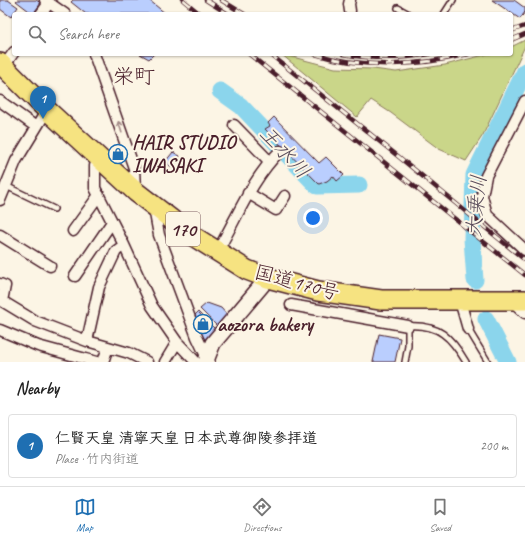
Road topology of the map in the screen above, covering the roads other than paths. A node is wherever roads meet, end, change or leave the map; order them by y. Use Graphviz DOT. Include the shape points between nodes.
graph roads {
  1 [pos="350,0"];
  2 [pos="453,0"];
  3 [pos="47,1"];
  4 [pos="398,8"];
  5 [pos="42,12"];
  6 [pos="62,12"];
  7 [pos="352,12"];
  8 [pos="405,12"];
  9 [pos="445,12"];
  10 [pos="95,56"];
  11 [pos="6,60"];
  12 [pos="0,101"];
  13 [pos="525,101"];
  14 [pos="47,110"];
  15 [pos="34,125"];
  16 [pos="234,125"];
  17 [pos="280,151"];
  18 [pos="99,158"];
  19 [pos="270,161"];
  20 [pos="3,184"];
  21 [pos="136,192"];
  22 [pos="248,193"];
  23 [pos="99,195"];
  24 [pos="285,196"];
  25 [pos="0,200"];
  26 [pos="154,206"];
  27 [pos="54,209"];
  28 [pos="112,222"];
  29 [pos="73,231"];
  30 [pos="0,235"];
  31 [pos="124,245"];
  32 [pos="525,250"];
  33 [pos="217,252"];
  34 [pos="50,266"];
  35 [pos="75,276"];
  36 [pos="268,278"];
  37 [pos="0,284"];
  38 [pos="460,301"];
  39 [pos="291,305"];
  40 [pos="521,305"];
  41 [pos="408,326"];
  42 [pos="468,329"];
  43 [pos="0,330"];
  44 [pos="87,341"];
  45 [pos="177,342"];
  46 [pos="108,347"];
  47 [pos="204,361"];
  48 [pos="97,362"];
  49 [pos="103,362"];
  50 [pos="147,362"];
  51 [pos="165,362"];
  52 [pos="405,362"];
  53 [pos="466,362"];
  54 [pos="488,362"];
  1 -- 7 [label="street"];
  2 -- 9 [label="lane"];
  3 -- 5 [label="street"];
  3 -- 6 [label="street"];
  4 -- 8 [label="lane"];
  21 -- 10 [label="street, one-way" via="134,168"];
  11 -- 14 [label="highway, 国道170号 / 170"];
  12 -- 15 [label="street"];
  13 -- 32 [label="street" via="486,176 482,196 487,216"];
  14 -- 15 [label="street"];
  14 -- 18 [label="highway, 国道170号 / 170"];
  15 -- 20 [label="street"];
  16 -- 19 [label="street"];
  17 -- 19 [label="street"];
  18 -- 21 [label="highway, 国道170号 / 170"];
  18 -- 23 [label="street" via="95,166 95,188"];
  19 -- 22 [label="street"];
  20 -- 25 [label="street"];
  20 -- 27 [label="lane"];
  21 -- 26 [label="highway, 国道170号 / 170"];
  22 -- 24 [label="street" via="276,210"];
  22 -- 33 [label="street"];
  23 -- 28 [label="street"];
  23 -- 29 [label="street"];
  26 -- 33 [label="highway, 国道170号 / 170"];
  26 -- 47 [label="street" via="159,235"];
  28 -- 31 [label="street"];
  28 -- 35 [label="street"];
  30 -- 34 [label="street"];
  31 -- 44 [label="street" via="116,252 100,287"];
  31 -- 45 [label="street" via="152,306"];
  33 -- 36 [label="highway, 国道170号 / 170" via="247,270"];
  36 -- 38 [label="highway, 国道170号 / 170" via="318,291 364,298"];
  36 -- 47 [label="street" via="213,343"];
  37 -- 44 [label="street" via="6,286 2,302 35,321"];
  38 -- 40 [label="highway, 国道170号 / 170"];
  38 -- 42 [label="street"];
  39 -- 41 [label="street"];
  41 -- 52 [label="lane"];
  41 -- 53 [label="lane" via="425,326 442,332 455,345"];
  42 -- 54 [label="lane"];
  43 -- 48 [label="street" via="38,346"];
  44 -- 46 [label="street"];
  45 -- 47 [label="street"];
  45 -- 51 [label="street"];
  46 -- 49 [label="street"];
  46 -- 50 [label="street" via="130,352"];
}
